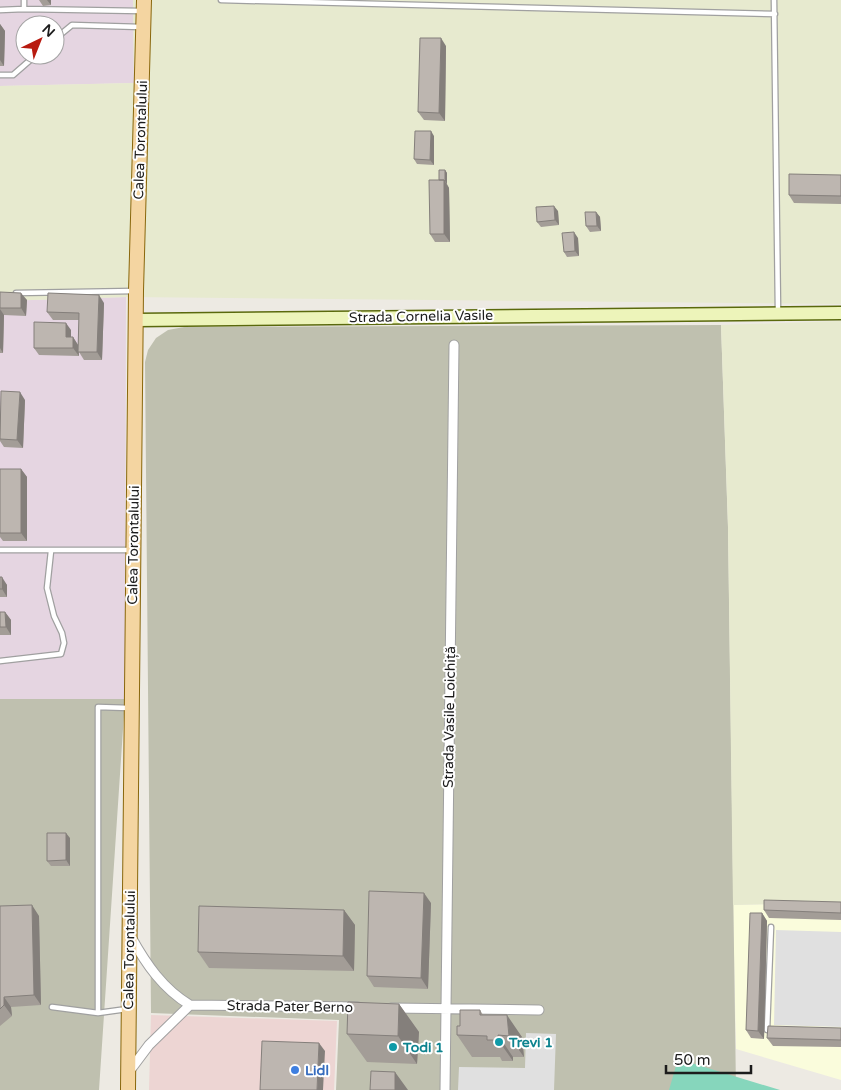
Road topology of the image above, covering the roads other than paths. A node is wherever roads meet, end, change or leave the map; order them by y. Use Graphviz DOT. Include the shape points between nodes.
graph roads {
  1 [pos="24,0"];
  2 [pos="221,0"];
  3 [pos="774,0"];
  4 [pos="144,6"];
  5 [pos="24,9"];
  6 [pos="0,10"];
  7 [pos="775,14"];
  8 [pos="143,27"];
  9 [pos="65,31"];
  10 [pos="24,65"];
  11 [pos="0,75"];
  12 [pos="136,291"];
  13 [pos="10,294"];
  14 [pos="841,313"];
  15 [pos="778,314"];
  16 [pos="137,320"];
  17 [pos="454,345"];
  18 [pos="0,550"];
  19 [pos="133,550"];
  20 [pos="51,551"];
  21 [pos="0,661"];
  22 [pos="132,708"];
  23 [pos="772,927"];
  24 [pos="130,934"];
  25 [pos="190,1005"];
  26 [pos="52,1007"];
  27 [pos="128,1009"];
  28 [pos="446,1009"];
  29 [pos="540,1010"];
  30 [pos="98,1013"];
  31 [pos="776,1030"];
  32 [pos="128,1074"];
  33 [pos="128,1090"];
  34 [pos="445,1090"];
  1 -- 5 [label="lane"];
  2 -- 7 [label="lane"];
  3 -- 7 [label="lane"];
  4 -- 5 [label="lane"];
  4 -- 8 [label="main road, Calea Torontalului"];
  5 -- 6 [label="lane"];
  7 -- 15 [label="lane"];
  8 -- 9 [label="lane" via="72,25"];
  8 -- 12 [label="main road, Calea Torontalului"];
  10 -- 11 [label="lane" via="13,75"];
  12 -- 13 [label="lane"];
  12 -- 16 [label="main road, Calea Torontalului"];
  14 -- 15 [label="street, Strada Cornelia Vasile"];
  15 -- 16 [label="street, Strada Cornelia Vasile"];
  16 -- 19 [label="main road, Calea Torontalului"];
  17 -- 28 [label="street, Strada Vasile Loichiță"];
  18 -- 20 [label="lane"];
  19 -- 20 [label="lane"];
  19 -- 22 [label="main road, Calea Torontalului"];
  20 -- 21 [label="lane" via="47,588 62,633 61,654"];
  22 -- 24 [label="main road, Calea Torontalului"];
  22 -- 30 [label="lane" via="98,708"];
  23 -- 31 [label="lane" via="767,1030"];
  24 -- 25 [label="street" via="161,982"];
  24 -- 27 [label="main road, Calea Torontalului"];
  25 -- 28 [label="street, Strada Pater Berno"];
  25 -- 32 [label="street" via="149,1045"];
  26 -- 30 [label="lane"];
  27 -- 30 [label="lane"];
  27 -- 32 [label="main road, Calea Torontalului"];
  28 -- 29 [label="street, Strada Pater Berno"];
  28 -- 34 [label="street, Strada Vasile Loichiță"];
  32 -- 33 [label="main road, Calea Torontalului"];
}
